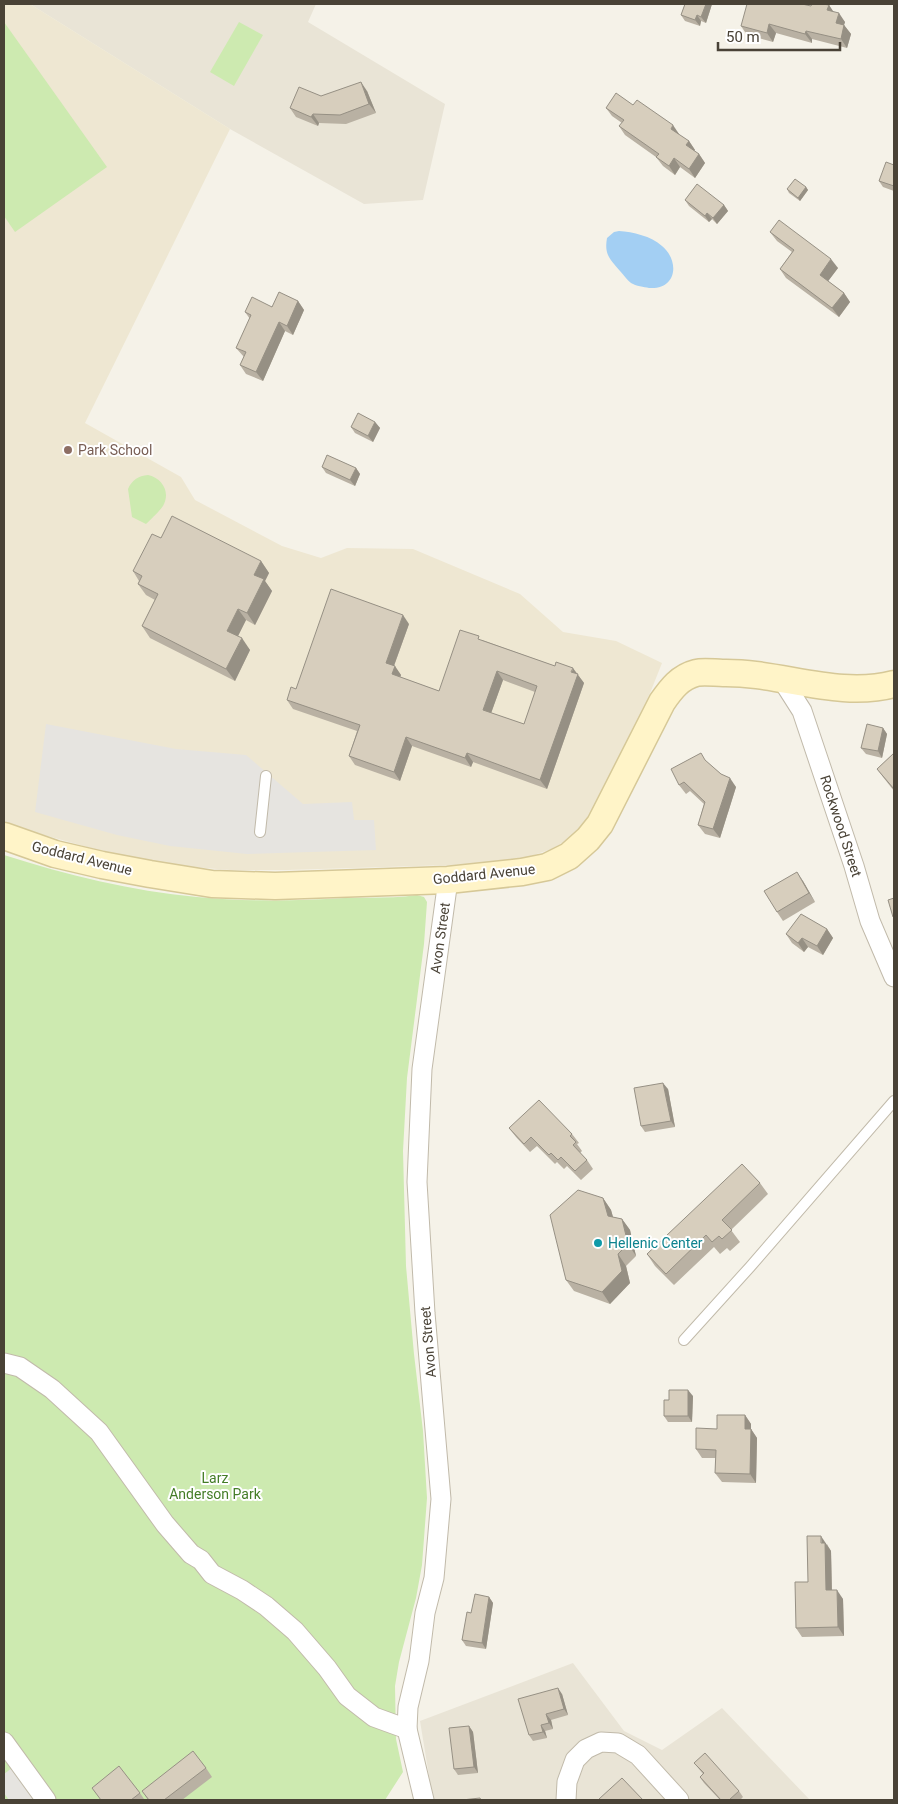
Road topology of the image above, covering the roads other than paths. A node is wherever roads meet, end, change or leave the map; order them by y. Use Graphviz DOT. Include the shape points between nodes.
graph roads {
  1 [pos="781,678"];
  2 [pos="894,684"];
  3 [pos="266,776"];
  4 [pos="260,832"];
  5 [pos="4,836"];
  6 [pos="448,880"];
  7 [pos="894,977"];
  8 [pos="894,1101"];
  9 [pos="684,1340"];
  10 [pos="4,1363"];
  11 [pos="407,1729"];
  12 [pos="4,1742"];
  13 [pos="46,1800"];
  14 [pos="424,1800"];
  15 [pos="566,1800"];
  16 [pos="679,1800"];
  1 -- 2 [label="main road, Goddard Avenue" via="852,690"];
  1 -- 6 [label="main road, Goddard Avenue" via="696,673 674,684 600,824 569,856 547,867 522,872"];
  1 -- 7 [label="street, Rockwood Street" via="802,711 870,920"];
  3 -- 4 [label="lane"];
  5 -- 6 [label="main road, Goddard Avenue" via="55,854 102,865 212,884 275,886"];
  6 -- 11 [label="street, Avon Street" via="422,1070 417,1182 441,1499 434,1578 425,1613 420,1661 408,1707"];
  8 -- 9 [label="lane"];
  10 -- 11 [label="street" via="20,1367 52,1389 99,1432 165,1524 212,1574 266,1606 295,1631 347,1696 374,1717"];
  11 -- 14 [label="street, Avon Street"];
  12 -- 13 [label="street"];
  15 -- 16 [label="street" via="567,1782 575,1760 586,1749 601,1742 618,1743 638,1755"];
}
